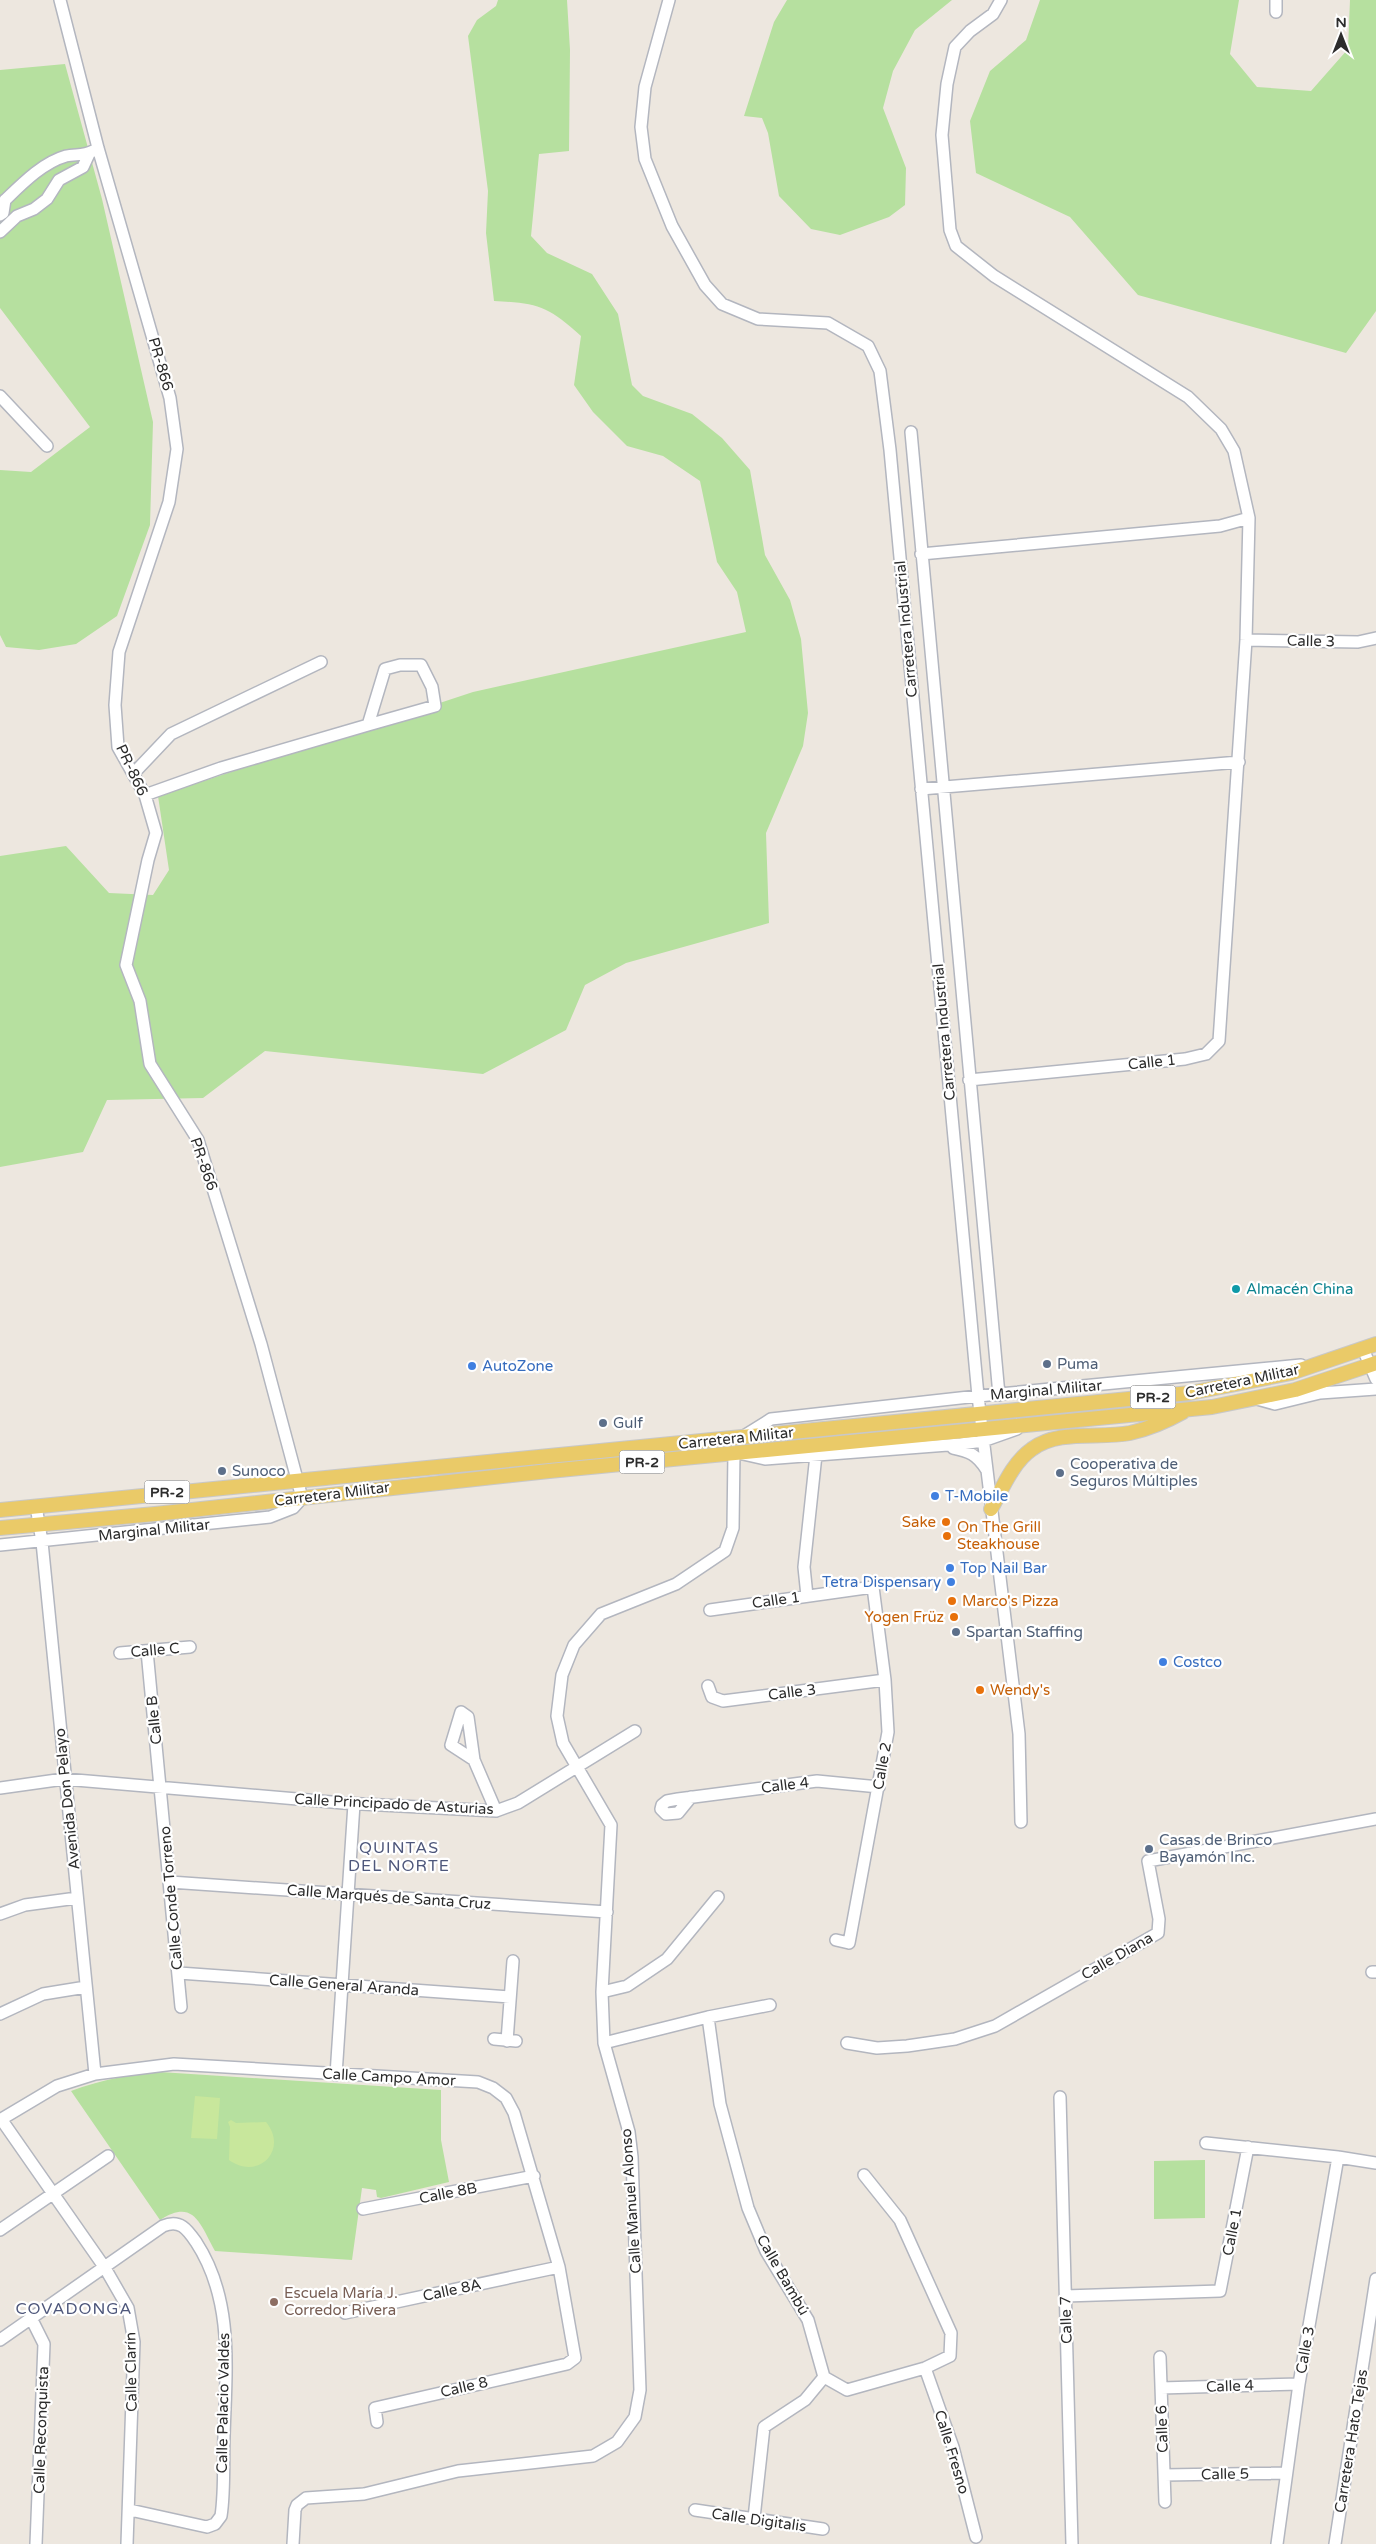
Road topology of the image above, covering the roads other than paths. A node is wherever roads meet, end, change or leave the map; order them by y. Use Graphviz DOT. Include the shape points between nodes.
graph roads {
  1 [pos="60,0"];
  2 [pos="669,0"];
  3 [pos="1001,0"];
  4 [pos="1276,0"];
  5 [pos="1276,12"];
  6 [pos="94,151"];
  7 [pos="49,166"];
  8 [pos="59,180"];
  9 [pos="2,202"];
  10 [pos="0,215"];
  11 [pos="18,216"];
  12 [pos="0,232"];
  13 [pos="0,396"];
  14 [pos="911,432"];
  15 [pos="47,446"];
  16 [pos="1249,518"];
  17 [pos="921,554"];
  18 [pos="1376,638"];
  19 [pos="1246,640"];
  20 [pos="321,662"];
  21 [pos="368,725"];
  22 [pos="1239,762"];
  23 [pos="134,773"];
  24 [pos="943,787"];
  25 [pos="920,788"];
  26 [pos="144,795"];
  27 [pos="969,1080"];
  28 [pos="1370,1346"];
  29 [pos="1322,1363"];
  30 [pos="1374,1369"];
  31 [pos="1376,1389"];
  32 [pos="999,1395"];
  33 [pos="978,1396"];
  34 [pos="1257,1399"];
  35 [pos="1190,1408"];
  36 [pos="980,1414"];
  37 [pos="982,1435"];
  38 [pos="742,1437"];
  39 [pos="942,1445"];
  40 [pos="734,1452"];
  41 [pos="816,1456"];
  42 [pos="987,1470"];
  43 [pos="297,1480"];
  44 [pos="302,1498"];
  45 [pos="36,1506"];
  46 [pos="992,1509"];
  47 [pos="0,1510"];
  48 [pos="40,1524"];
  49 [pos="0,1528"];
  50 [pos="42,1542"];
  51 [pos="0,1545"];
  52 [pos="873,1587"];
  53 [pos="807,1596"];
  54 [pos="710,1610"];
  55 [pos="190,1647"];
  56 [pos="147,1651"];
  57 [pos="120,1653"];
  58 [pos="885,1680"];
  59 [pos="708,1686"];
  60 [pos="635,1731"];
  61 [pos="474,1760"];
  62 [pos="576,1767"];
  63 [pos="64,1779"];
  64 [pos="879,1787"];
  65 [pos="0,1788"];
  66 [pos="161,1789"];
  67 [pos="691,1797"];
  68 [pos="354,1804"];
  69 [pos="496,1811"];
  70 [pos="1376,1819"];
  71 [pos="1021,1822"];
  72 [pos="170,1882"];
  73 [pos="348,1894"];
  74 [pos="718,1897"];
  75 [pos="77,1898"];
  76 [pos="607,1912"];
  77 [pos="0,1914"];
  78 [pos="836,1940"];
  79 [pos="513,1961"];
  80 [pos="179,1973"];
  81 [pos="342,1985"];
  82 [pos="86,1987"];
  83 [pos="602,1992"];
  84 [pos="510,1997"];
  85 [pos="770,2005"];
  86 [pos="181,2007"];
  87 [pos="0,2014"];
  88 [pos="708,2017"];
  89 [pos="494,2039"];
  90 [pos="604,2044"];
  91 [pos="847,2044"];
  92 [pos="95,2074"];
  93 [pos="336,2075"];
  94 [pos="1060,2097"];
  95 [pos="1,2120"];
  96 [pos="1206,2143"];
  97 [pos="1248,2147"];
  98 [pos="108,2156"];
  99 [pos="1338,2157"];
  100 [pos="1376,2163"];
  101 [pos="864,2175"];
  102 [pos="534,2176"];
  103 [pos="53,2194"];
  104 [pos="362,2209"];
  105 [pos="0,2230"];
  106 [pos="558,2266"];
  107 [pos="105,2268"];
  108 [pos="1376,2279"];
  109 [pos="1065,2296"];
  110 [pos="345,2312"];
  111 [pos="31,2318"];
  112 [pos="0,2340"];
  113 [pos="1160,2357"];
  114 [pos="567,2364"];
  115 [pos="925,2368"];
  116 [pos="824,2377"];
  117 [pos="1299,2384"];
  118 [pos="1161,2388"];
  119 [pos="377,2422"];
  120 [pos="1286,2472"];
  121 [pos="1164,2475"];
  122 [pos="1165,2502"];
  123 [pos="130,2510"];
  124 [pos="696,2510"];
  125 [pos="754,2518"];
  126 [pos="823,2529"];
  127 [pos="976,2537"];
  128 [pos="36,2544"];
  129 [pos="128,2544"];
  130 [pos="293,2544"];
  131 [pos="1072,2544"];
  132 [pos="1277,2544"];
  133 [pos="1336,2544"];
  1 -- 6 [label="street, PR-866 / PR-866"];
  2 -- 25 [label="street, Carretera Industrial" via="644,87 642,135 645,159 672,226 705,285 722,304 758,319 828,323 868,346 880,371"];
  3 -- 16 [label="street, Calle 1" via="993,14 970,31 956,47 947,84 942,134 950,230 956,246 994,276 1188,397 1221,429 1234,450"];
  4 -- 5 [label="street"];
  6 -- 7 [label="street" via="65,156"];
  6 -- 8 [label="street" via="83,167"];
  6 -- 23 [label="street, PR-866 / PR-866" via="170,398 177,449 169,502 119,652 115,705 118,747"];
  7 -- 8 [label="street"];
  7 -- 9 [label="street" via="28,177"];
  8 -- 11 [label="street" via="47,199"];
  9 -- 10 [label="street" via="3,212"];
  9 -- 11 [label="street"];
  11 -- 12 [label="street"];
  13 -- 15 [label="street"];
  14 -- 17 [label="street"];
  16 -- 17 [label="street" via="1220,526"];
  16 -- 19 [label="street, Calle 1"];
  17 -- 24 [label="street"];
  18 -- 19 [label="street, Calle 3" via="1358,642"];
  19 -- 22 [label="street, Calle 1"];
  20 -- 23 [label="street" via="171,734"];
  21 -- 21 [label="street" via="385,669 421,665 432,687 435,706"];
  21 -- 26 [label="street" via="221,768"];
  22 -- 24 [label="street"];
  22 -- 27 [label="street, Calle 1" via="1219,1042 1206,1054 1186,1059"];
  23 -- 26 [label="street, PR-866 / PR-866"];
  24 -- 25 [label="street"];
  24 -- 27 [label="street"];
  25 -- 33 [label="street, Carretera Industrial"];
  26 -- 43 [label="street, PR-866 / PR-866" via="156,833 126,965 140,1001 150,1064 198,1140 261,1344"];
  27 -- 32 [label="street"];
  28 -- 29 [label="main road, Carretera Militar / PR-2"];
  28 -- 30 [label="street"];
  29 -- 32 [label="street, Marginal Militar"];
  29 -- 36 [label="main road, Carretera Militar / PR-2" via="1257,1381 1190,1393"];
  30 -- 34 [label="main road, Carretera Militar / PR-2"];
  31 -- 34 [label="street" via="1320,1393 1275,1404"];
  32 -- 33 [label="street, Marginal Militar"];
  33 -- 36 [label="street, Carretera Industrial"];
  33 -- 38 [label="street, Marginal Militar" via="770,1419"];
  34 -- 35 [label="main road, Carretera Militar / PR-2"];
  35 -- 37 [label="main road, Carretera Militar / PR-2" via="1034,1424"];
  35 -- 46 [label="main road" via="1165,1422 1130,1432 1051,1439 1036,1446 1020,1459"];
  36 -- 37 [label="street, Carretera Industrial"];
  36 -- 38 [label="main road, Carretera Militar / PR-2"];
  37 -- 39 [label="street"];
  37 -- 40 [label="main road, Carretera Militar / PR-2"];
  37 -- 42 [label="street, Carretera Industrial"];
  38 -- 43 [label="main road, Carretera Militar / PR-2"];
  39 -- 41 [label="street"];
  39 -- 42 [label="street" via="970,1452"];
  40 -- 41 [label="street" via="765,1459"];
  40 -- 44 [label="main road, Carretera Militar / PR-2"];
  40 -- 62 [label="street, Calle Manuel Alonso" via="733,1528 725,1551 676,1584 601,1614 574,1645 562,1676 557,1716 563,1743"];
  41 -- 53 [label="street" via="804,1567"];
  42 -- 46 [label="street, Carretera Industrial"];
  43 -- 44 [label="street, PR-866 / PR-866"];
  43 -- 45 [label="main road, Carretera Militar / PR-2"];
  44 -- 48 [label="main road, Carretera Militar / PR-2"];
  44 -- 50 [label="street, Marginal Militar" via="293,1508 270,1517"];
  45 -- 47 [label="main road, Carretera Militar / PR-2"];
  45 -- 48 [label="street, Avenida Don Pelayo"];
  46 -- 71 [label="street, Carretera Industrial" via="1019,1734"];
  48 -- 49 [label="main road, Carretera Militar / PR-2"];
  48 -- 50 [label="street, Avenida Don Pelayo"];
  50 -- 51 [label="street, Marginal Militar"];
  50 -- 63 [label="street, Avenida Don Pelayo"];
  52 -- 53 [label="street, Calle 1"];
  52 -- 58 [label="street, Calle 2"];
  53 -- 54 [label="street, Calle 1"];
  55 -- 56 [label="street, Calle C"];
  56 -- 57 [label="street, Calle C"];
  56 -- 66 [label="street, Calle B"];
  58 -- 59 [label="street, Calle 3" via="723,1700 712,1697"];
  58 -- 64 [label="street, Calle 2" via="888,1732"];
  60 -- 62 [label="street, Calle Principado de Asturias"];
  61 -- 69 [label="street"];
  62 -- 69 [label="street, Calle Principado de Asturias" via="518,1804"];
  62 -- 76 [label="street, Calle Manuel Alonso" via="612,1825"];
  63 -- 65 [label="street, Calle Principado de Asturias"];
  63 -- 66 [label="street, Calle Principado de Asturias"];
  63 -- 75 [label="street, Avenida Don Pelayo"];
  64 -- 67 [label="street, Calle 4" via="817,1781"];
  64 -- 78 [label="street, Calle 2" via="849,1943"];
  66 -- 68 [label="street, Calle Principado de Asturias"];
  66 -- 72 [label="street, Calle Conde Torreno"];
  68 -- 69 [label="street, Calle Principado de Asturias"];
  68 -- 73 [label="street"];
  70 -- 91 [label="street, Calle Diana" via="1148,1861 1159,1918 1158,1933 995,2026 955,2039 908,2046 877,2048"];
  72 -- 73 [label="street, Calle Marqués de Santa Cruz"];
  72 -- 80 [label="street, Calle Conde Torreno"];
  73 -- 76 [label="street, Calle Marqués de Santa Cruz"];
  73 -- 81 [label="street"];
  74 -- 83 [label="street" via="667,1959 627,1986"];
  75 -- 77 [label="street" via="25,1905"];
  75 -- 82 [label="street, Avenida Don Pelayo"];
  76 -- 83 [label="street, Calle Manuel Alonso"];
  79 -- 84 [label="street"];
  80 -- 81 [label="street, Calle General Aranda"];
  80 -- 86 [label="street, Calle Conde Torreno"];
  81 -- 84 [label="street, Calle General Aranda"];
  81 -- 93 [label="street"];
  82 -- 87 [label="street" via="43,1994"];
  82 -- 92 [label="street, Avenida Don Pelayo"];
  83 -- 90 [label="street, Calle Manuel Alonso"];
  84 -- 89 [label="street" via="511,2041"];
  85 -- 88 [label="street"];
  88 -- 90 [label="street"];
  88 -- 116 [label="street, Calle Bambú" via="720,2104 748,2208 766,2251 808,2320"];
  90 -- 130 [label="street, Calle Manuel Alonso" via="629,2132 632,2157 640,2390 635,2417 617,2442 593,2456 458,2471 364,2494 306,2498 295,2510"];
  92 -- 93 [label="street, Calle Campo Amor" via="174,2064"];
  92 -- 95 [label="street, Calle Campo Amor" via="57,2086"];
  93 -- 102 [label="street, Calle Campo Amor" via="478,2082 493,2088 506,2098 514,2113"];
  94 -- 109 [label="street, Calle 7"];
  95 -- 103 [label="street, Calle Clarín"];
  96 -- 97 [label="street"];
  97 -- 99 [label="street"];
  97 -- 109 [label="street, Calle 1" via="1220,2291"];
  98 -- 103 [label="street"];
  99 -- 100 [label="street"];
  99 -- 117 [label="street, Calle 3"];
  101 -- 115 [label="street" via="900,2220 951,2333 950,2356"];
  102 -- 104 [label="street, Calle 8B"];
  102 -- 106 [label="street, Calle Campo Amor"];
  103 -- 105 [label="street"];
  103 -- 107 [label="street, Calle Clarín"];
  106 -- 110 [label="street, Calle 8A"];
  106 -- 114 [label="street, Calle Campo Amor" via="576,2354"];
  107 -- 111 [label="street, Calle Palacio Valdés"];
  107 -- 123 [label="street, Calle Clarín" via="128,2308 134,2342"];
  107 -- 123 [label="street, Calle Palacio Valdés" via="163,2226 175,2223 186,2227 204,2255 223,2308 226,2342 221,2512 215,2524 207,2527"];
  108 -- 133 [label="street, Carretera Hato Tejas"];
  109 -- 131 [label="street, Calle 7"];
  111 -- 112 [label="street, Calle Palacio Valdés"];
  111 -- 128 [label="street, Calle Reconquista" via="44,2344"];
  113 -- 118 [label="street, Calle 6"];
  114 -- 119 [label="street, Calle 8" via="375,2408"];
  115 -- 116 [label="street" via="847,2390"];
  115 -- 127 [label="street, Calle Fresno" via="953,2447"];
  116 -- 125 [label="street" via="805,2400 764,2427"];
  117 -- 118 [label="street, Calle 4"];
  117 -- 120 [label="street, Calle 3"];
  118 -- 121 [label="street, Calle 6"];
  120 -- 121 [label="street, Calle 5"];
  120 -- 132 [label="street, Calle 3"];
  121 -- 122 [label="street, Calle 6"];
  123 -- 129 [label="street, Calle Clarín"];
  124 -- 125 [label="street, Calle Digitalis"];
  125 -- 126 [label="street, Calle Digitalis"];
}
